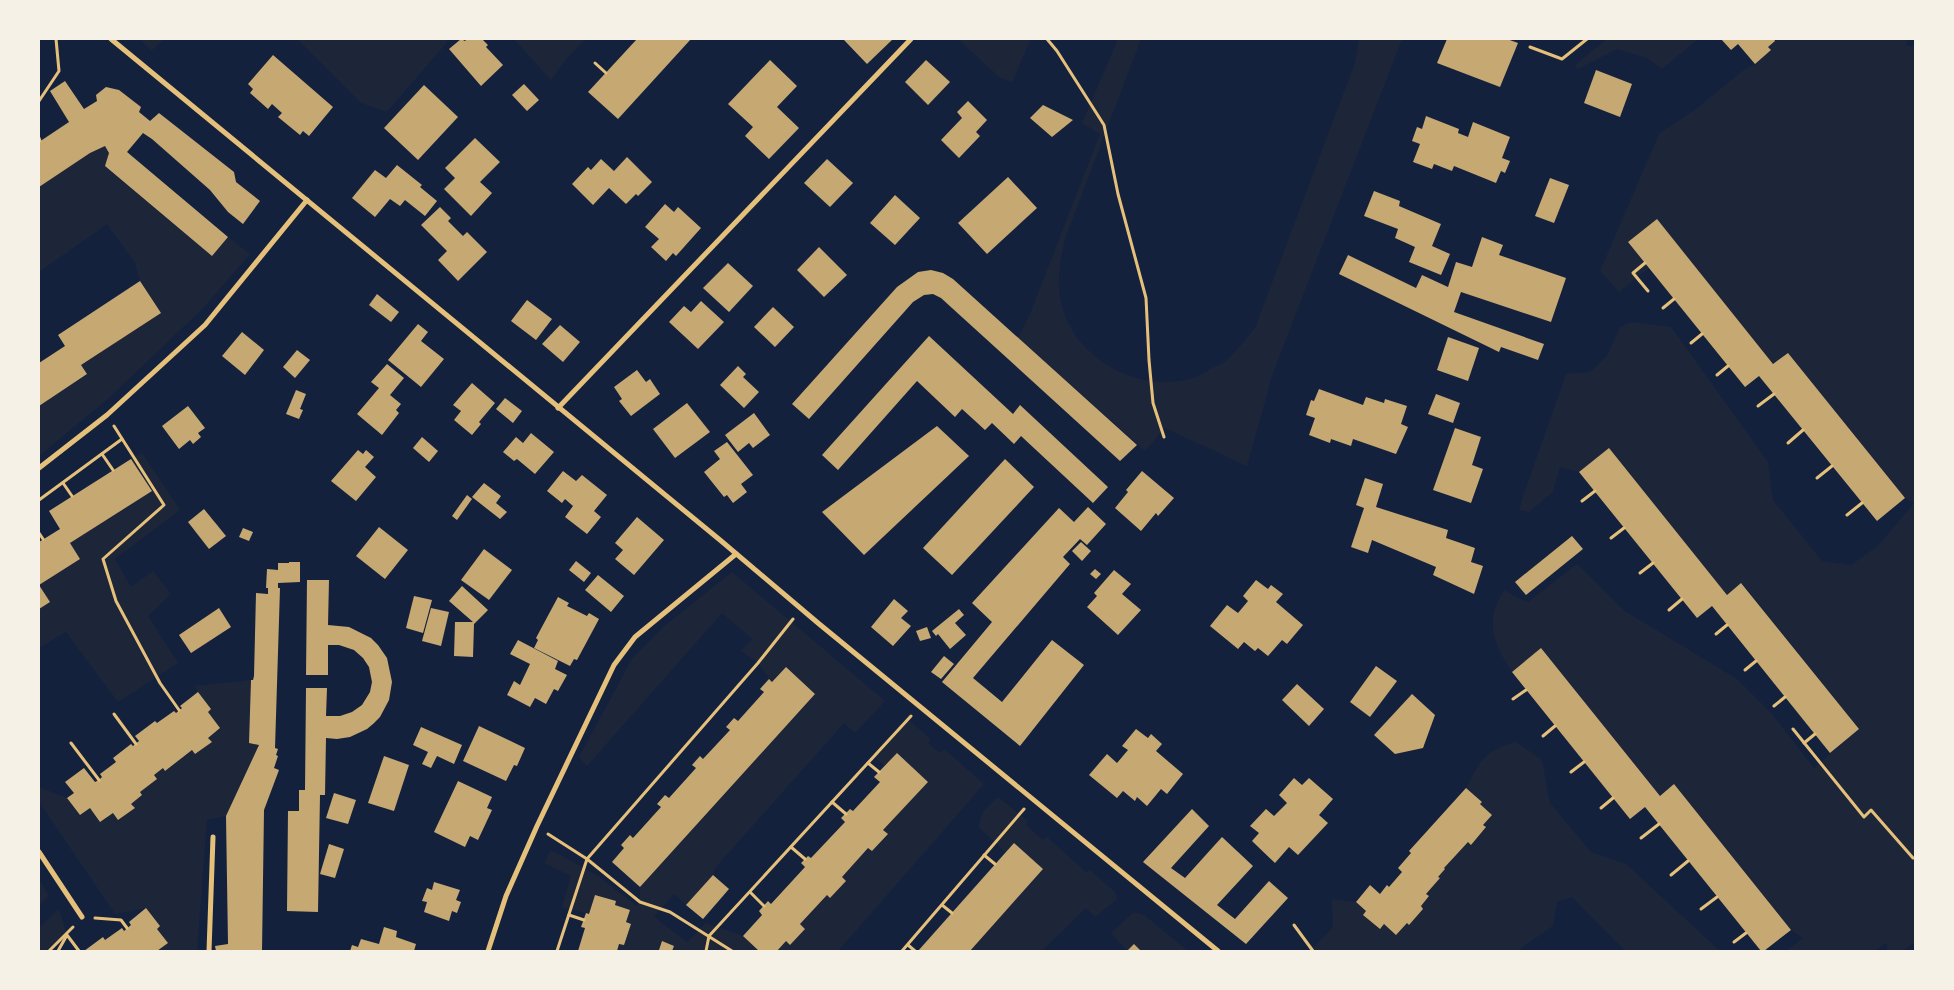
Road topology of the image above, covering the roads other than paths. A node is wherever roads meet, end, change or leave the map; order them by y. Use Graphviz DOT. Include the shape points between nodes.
graph roads {
  1 [pos="111,39"];
  2 [pos="912,39"];
  3 [pos="307,200"];
  4 [pos="558,408"];
  5 [pos="39,468"];
  6 [pos="736,554"];
  7 [pos="213,838"];
  8 [pos="39,852"];
  9 [pos="82,917"];
  10 [pos="209,951"];
  11 [pos="488,951"];
  12 [pos="1218,951"];
  1 -- 3 [label="street"];
  2 -- 4 [label="street"];
  3 -- 4 [label="street"];
  3 -- 5 [label="street" via="205,325 107,415"];
  4 -- 6 [label="street"];
  6 -- 11 [label="street" via="636,637 614,666 506,896"];
  6 -- 12 [label="street"];
  7 -- 10 [label="street"];
  8 -- 9 [label="street"];
}
